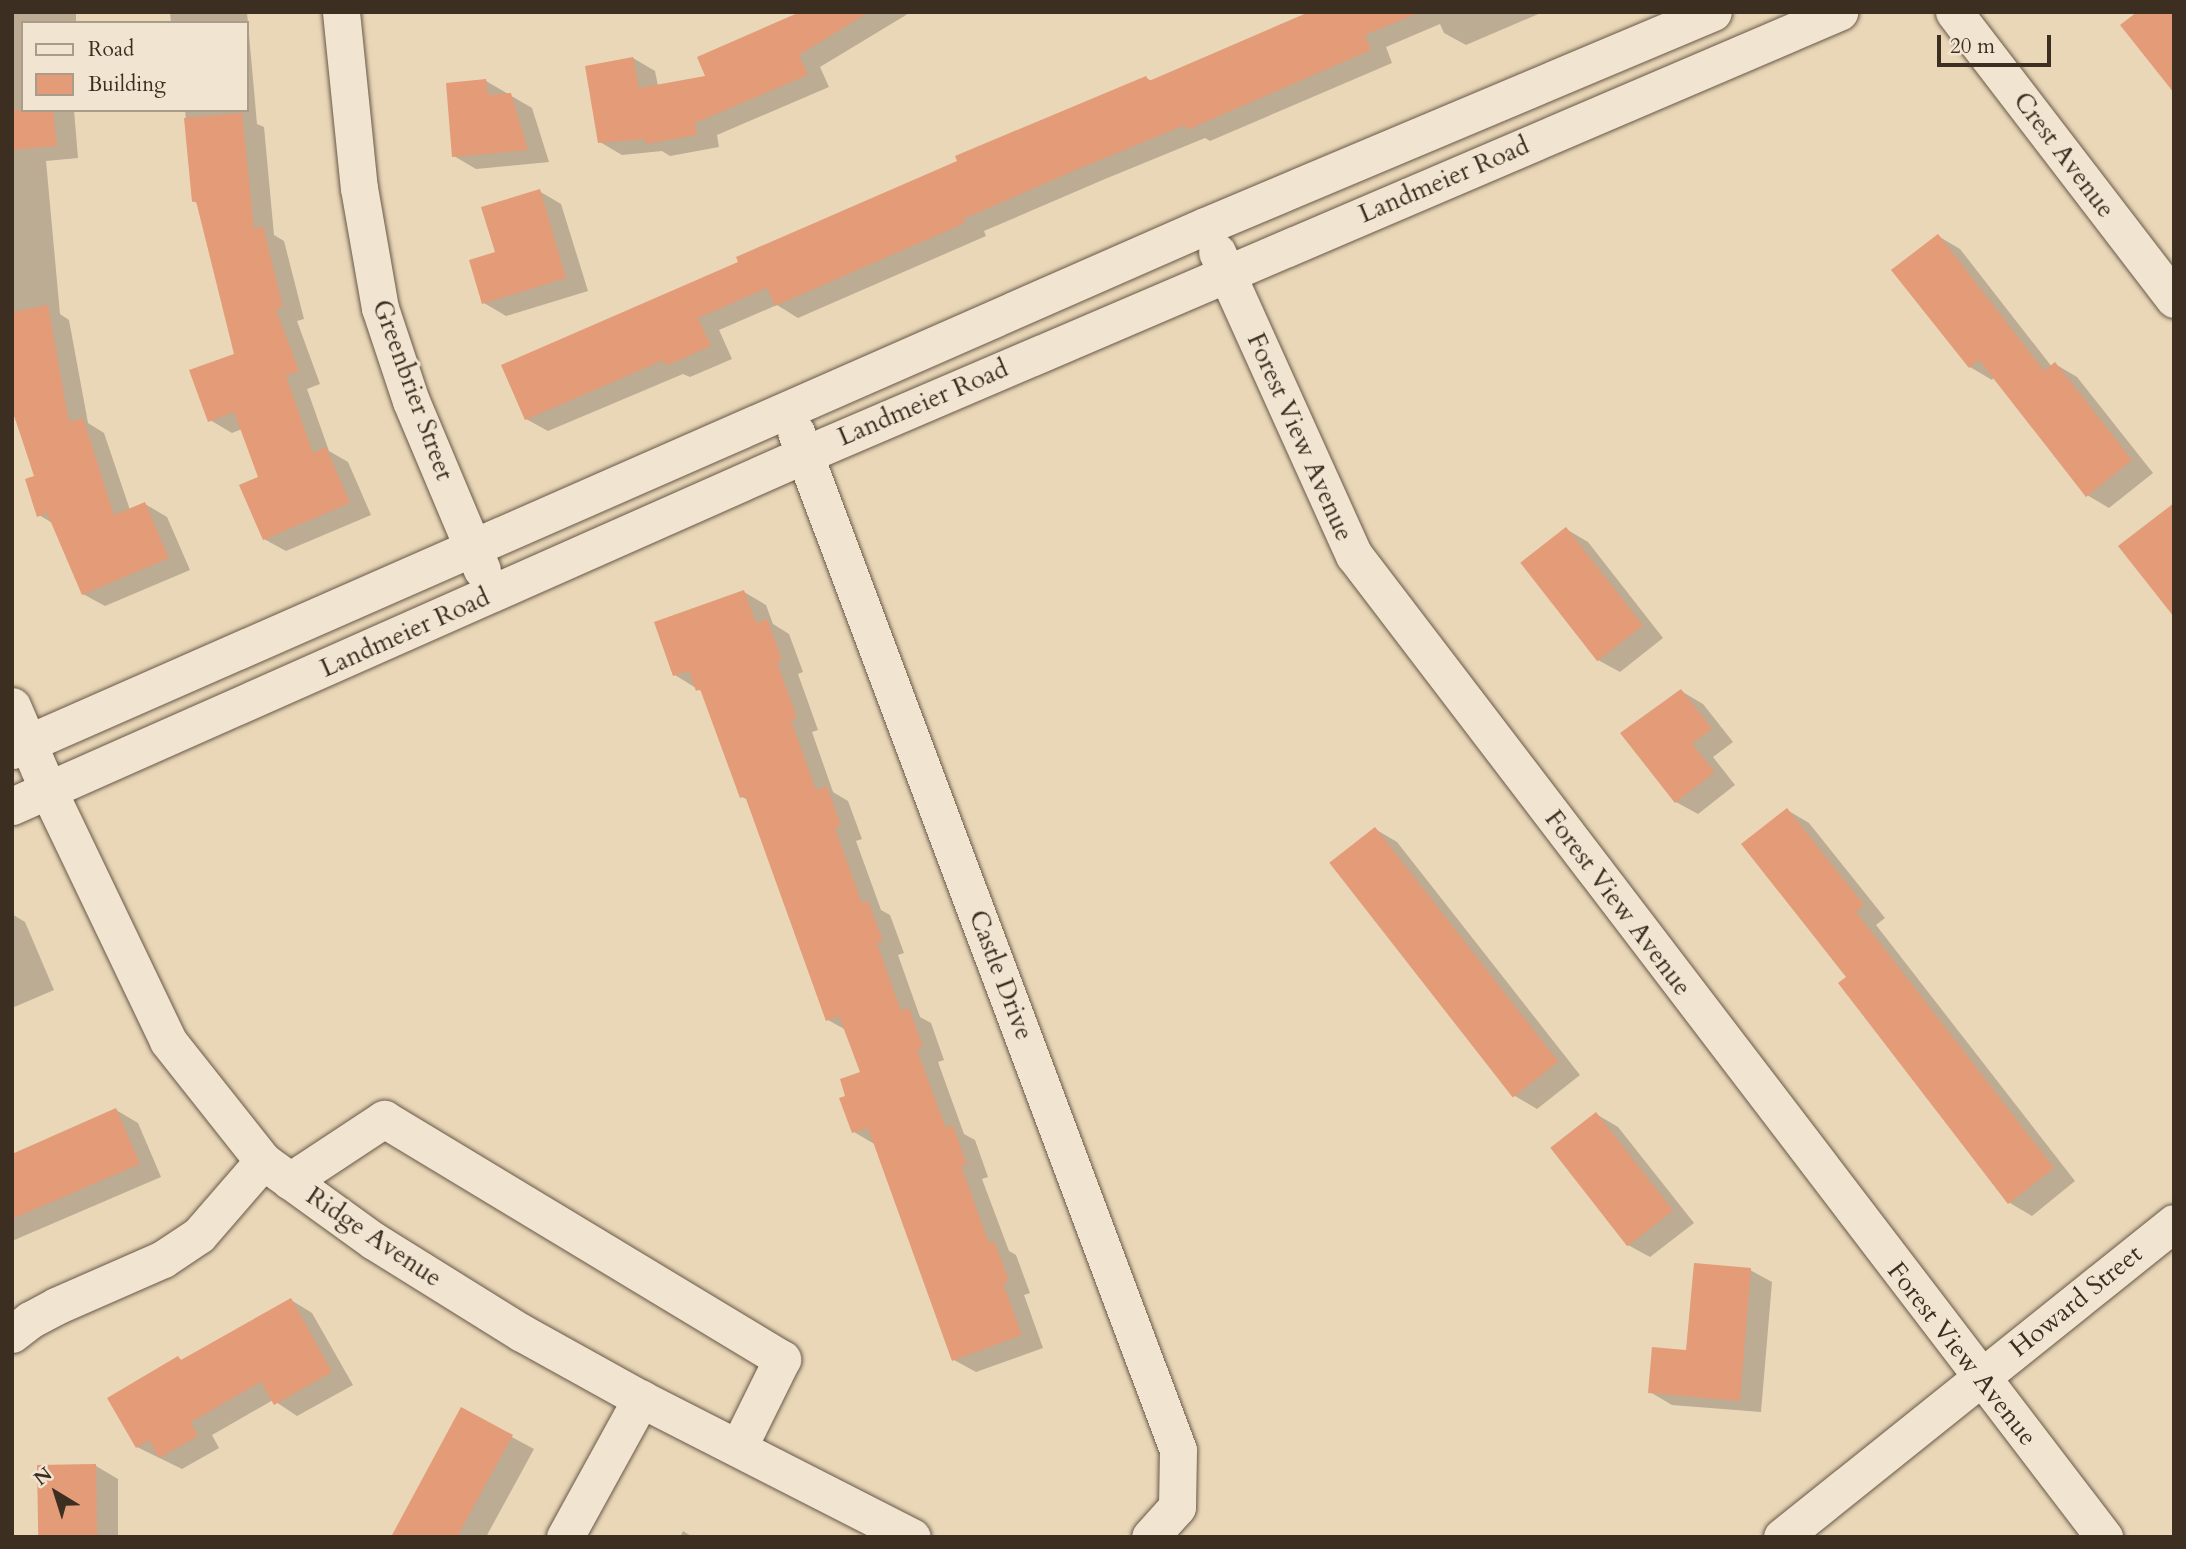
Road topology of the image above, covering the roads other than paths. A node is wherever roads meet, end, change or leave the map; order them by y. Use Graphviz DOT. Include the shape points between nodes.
graph roads {
  1 [pos="341,12"];
  2 [pos="1713,12"];
  3 [pos="1839,12"];
  4 [pos="1954,12"];
  5 [pos="1205,226"];
  6 [pos="1227,273"];
  7 [pos="2174,299"];
  8 [pos="786,409"];
  9 [pos="806,454"];
  10 [pos="471,547"];
  11 [pos="492,594"];
  12 [pos="12,706"];
  13 [pos="20,747"];
  14 [pos="48,790"];
  15 [pos="12,806"];
  16 [pos="277,1171"];
  17 [pos="2174,1223"];
  18 [pos="12,1334"];
  19 [pos="1980,1378"];
  20 [pos="641,1399"];
  21 [pos="738,1448"];
  22 [pos="565,1537"];
  23 [pos="912,1537"];
  24 [pos="1150,1537"];
  25 [pos="1782,1537"];
  26 [pos="2104,1537"];
  1 -- 10 [label="street, Greenbrier Street" via="359,188 380,308 411,401"];
  2 -- 5 [label="street, Landmeier Road"];
  3 -- 6 [label="street, Landmeier Road"];
  4 -- 7 [label="street, Crest Avenue"];
  5 -- 6 [label="street, Forest View Avenue"];
  5 -- 8 [label="street, Landmeier Road"];
  6 -- 9 [label="street, Landmeier Road"];
  6 -- 19 [label="street, Forest View Avenue" via="1354,555"];
  8 -- 9 [label="street, Castle Drive"];
  8 -- 10 [label="street, Landmeier Road"];
  9 -- 11 [label="street, Landmeier Road"];
  9 -- 24 [label="street, Castle Drive" via="1178,1450 1177,1507"];
  10 -- 11 [label="street, Greenbrier Street"];
  10 -- 13 [label="street, Landmeier Road"];
  11 -- 14 [label="street, Landmeier Road"];
  12 -- 13 [label="street, Ridge Avenue"];
  13 -- 14 [label="street, Ridge Avenue"];
  14 -- 15 [label="street, Landmeier Road"];
  14 -- 16 [label="street, Ridge Avenue" via="168,1041"];
  16 -- 18 [label="street" via="163,1259 56,1307"];
  16 -- 20 [label="street, Ridge Avenue" via="374,1241 522,1333"];
  16 -- 21 [label="street" via="384,1119 782,1359"];
  17 -- 19 [label="street, Howard Street"];
  19 -- 25 [label="street, Howard Street"];
  19 -- 26 [label="street, Forest View Avenue"];
  20 -- 21 [label="street, Ridge Avenue"];
  20 -- 22 [label="street"];
  21 -- 23 [label="street, Ridge Avenue"];
}
